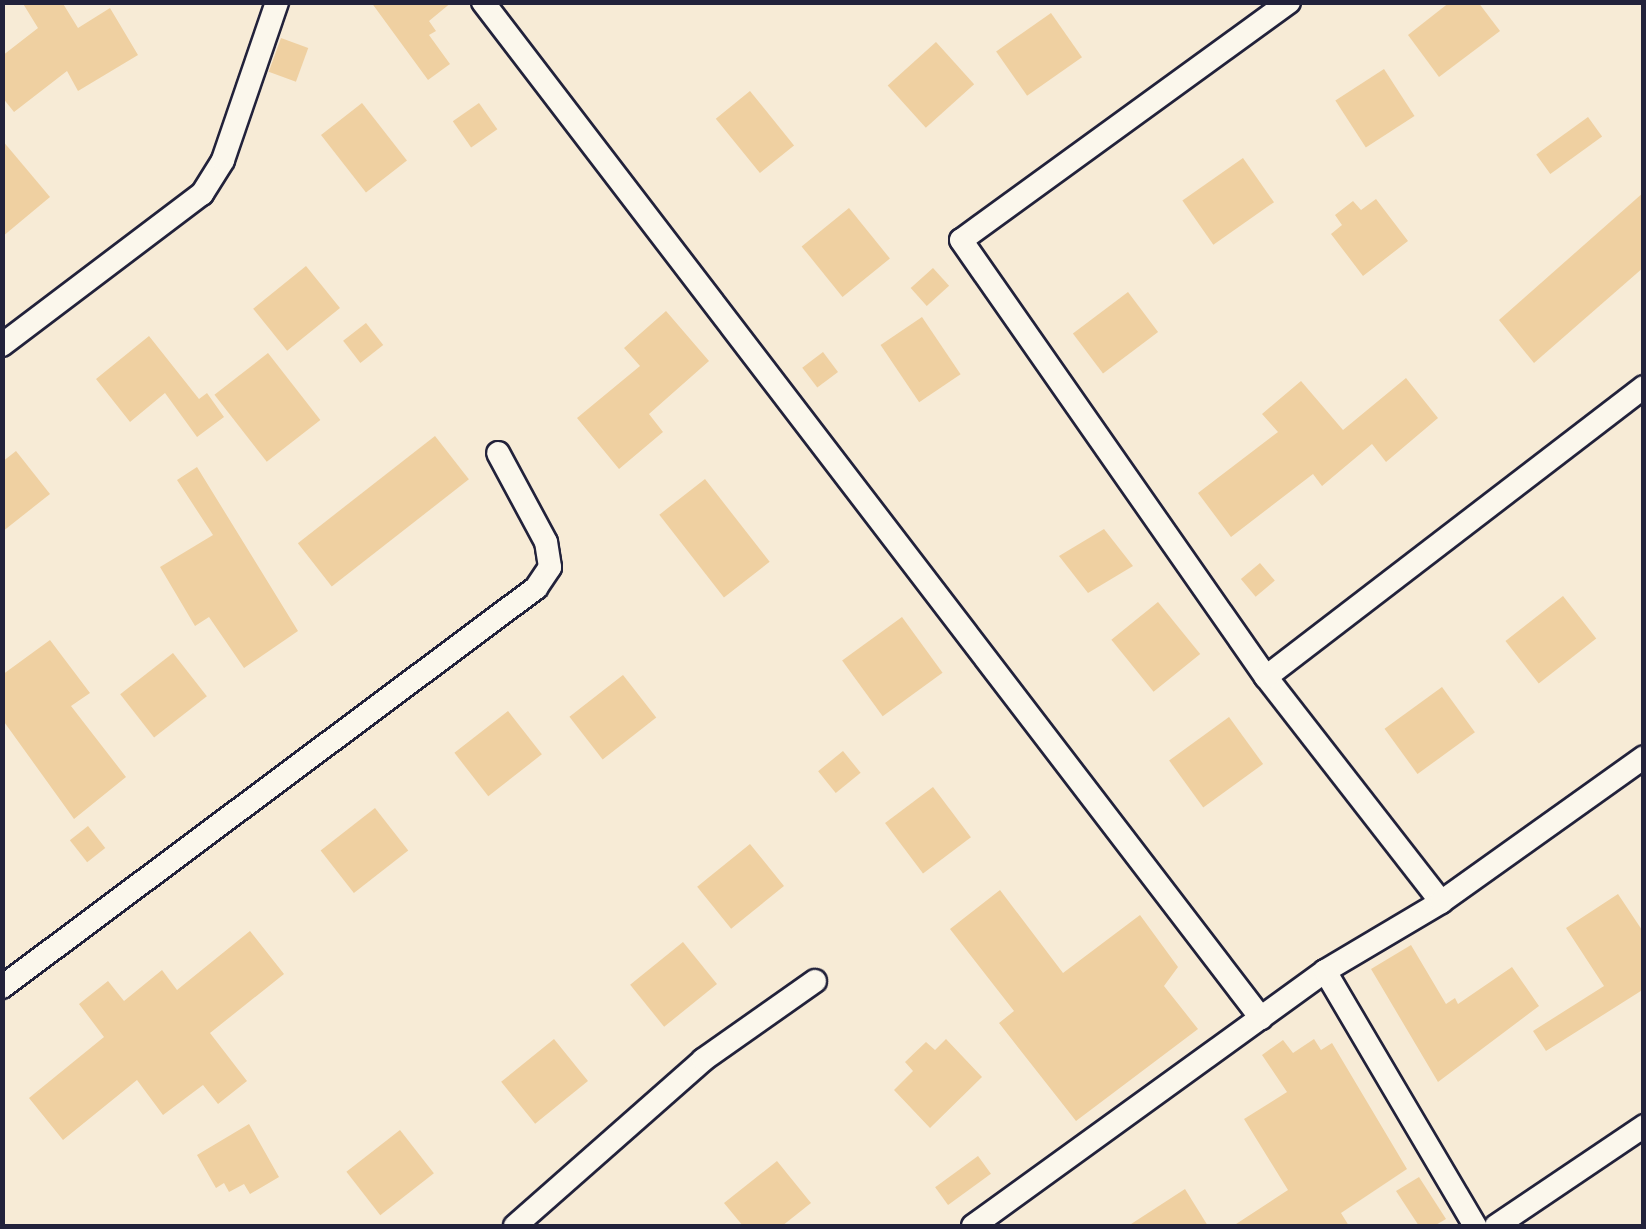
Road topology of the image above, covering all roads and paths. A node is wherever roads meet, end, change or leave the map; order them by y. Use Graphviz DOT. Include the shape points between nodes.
graph roads {
  1 [pos="277,2"];
  2 [pos="483,2"];
  3 [pos="1288,2"];
  4 [pos="2,345"];
  5 [pos="1644,387"];
  6 [pos="498,453"];
  7 [pos="1266,676"];
  8 [pos="1644,757"];
  9 [pos="1441,902"];
  10 [pos="1325,971"];
  11 [pos="814,981"];
  12 [pos="2,987"];
  13 [pos="1261,1018"];
  14 [pos="1644,1126"];
  15 [pos="515,1226"];
  16 [pos="973,1226"];
  17 [pos="1475,1226"];
  18 [pos="1496,1226"];
  1 -- 4 [label="street" via="223,160 202,194"];
  2 -- 13 [label="street"];
  3 -- 7 [label="street" via="961,240"];
  5 -- 7 [label="street"];
  6 -- 12 [label="street" via="546,542 550,567 536,588"];
  7 -- 9 [label="street"];
  8 -- 9 [label="street"];
  9 -- 10 [label="street"];
  10 -- 13 [label="street"];
  10 -- 17 [label="street"];
  11 -- 15 [label="street" via="703,1060"];
  13 -- 16 [label="street"];
  14 -- 18 [label="street"];
}
